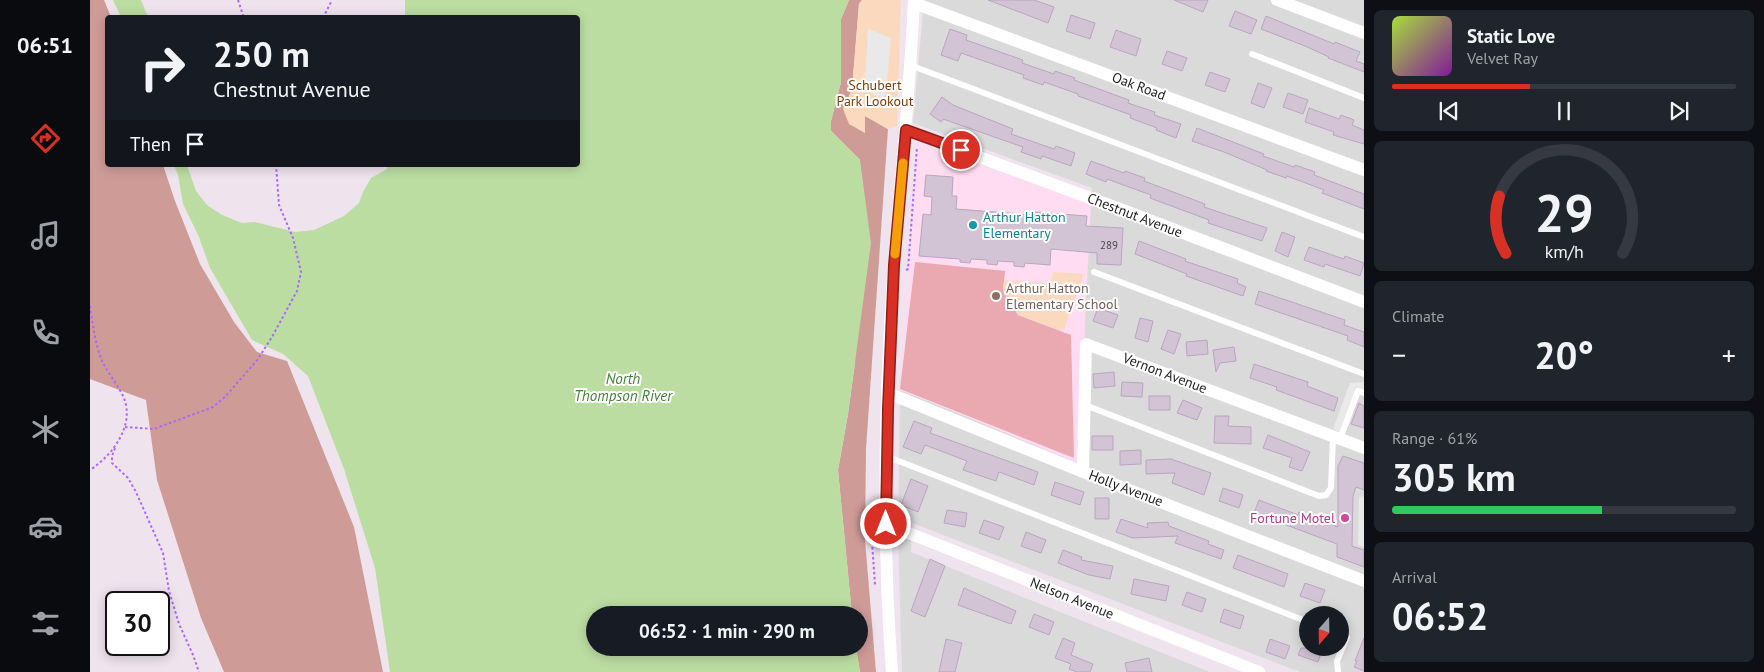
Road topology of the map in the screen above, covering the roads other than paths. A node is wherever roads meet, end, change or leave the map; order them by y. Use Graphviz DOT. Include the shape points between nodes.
graph roads {
  1 [pos="1277,0"];
  2 [pos="914,2"];
  3 [pos="1364,33"];
  4 [pos="1252,54"];
  5 [pos="910,65"];
  6 [pos="1364,98"];
  7 [pos="906,130"];
  8 [pos="1364,170"];
  9 [pos="1364,236"];
  10 [pos="1094,272"];
  11 [pos="1364,302"];
  12 [pos="1364,374"];
  13 [pos="888,393"];
  14 [pos="1364,393"];
  15 [pos="1085,405"];
  16 [pos="1336,438"];
  17 [pos="1364,448"];
  18 [pos="886,456"];
  19 [pos="1084,472"];
  20 [pos="886,524"];
  21 [pos="1364,581"];
  22 [pos="1299,618"];
  23 [pos="1339,656"];
  24 [pos="892,672"];
  25 [pos="1258,672"];
  26 [pos="1338,672"];
  1 -- 3 [label="street"];
  2 -- 5 [label="street"];
  2 -- 8 [label="street, Oak Road"];
  4 -- 6 [label="lane"];
  5 -- 7 [label="street"];
  5 -- 9 [label="lane"];
  7 -- 11 [label="street, Chestnut Avenue"];
  7 -- 13 [label="street" via="894,265"];
  10 -- 12 [label="lane"];
  13 -- 18 [label="street"];
  13 -- 19 [label="street, Holly Avenue"];
  14 -- 16 [label="lane" via="1358,391"];
  15 -- 16 [label="lane" via="1319,496 1326,495 1331,488"];
  15 -- 16 [label="street, Vernon Avenue" via="1086,344"];
  15 -- 19 [label="street, Vernon Avenue"];
  16 -- 17 [label="street, Vernon Avenue"];
  18 -- 20 [label="street"];
  18 -- 22 [label="lane"];
  19 -- 21 [label="street, Holly Avenue"];
  20 -- 24 [label="street"];
  20 -- 25 [label="street, Nelson Avenue"];
  23 -- 26 [label="lane"];
}
